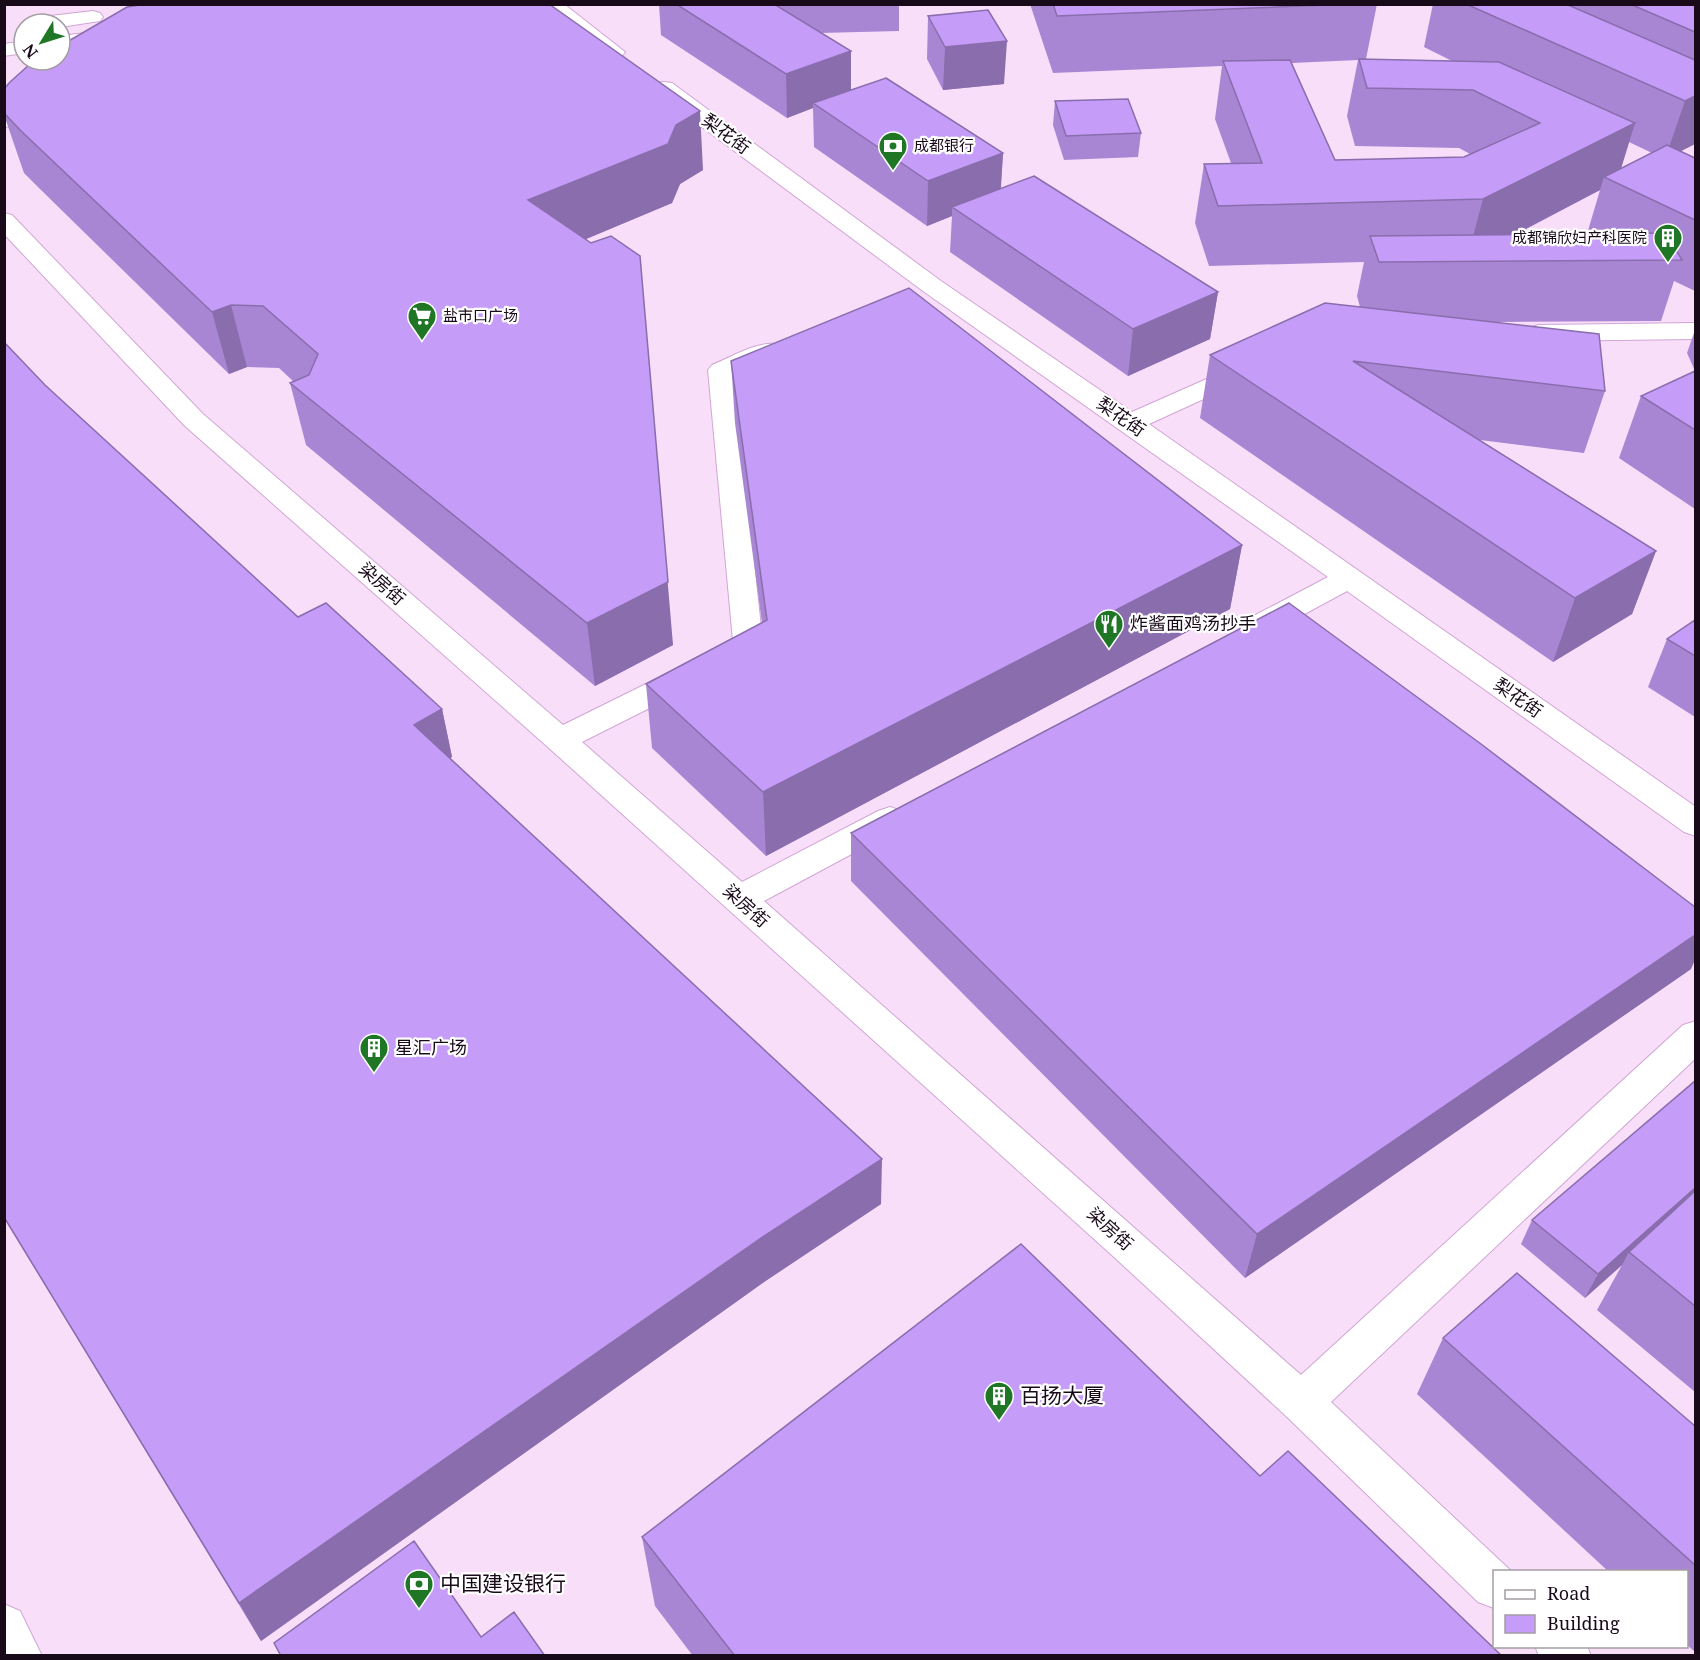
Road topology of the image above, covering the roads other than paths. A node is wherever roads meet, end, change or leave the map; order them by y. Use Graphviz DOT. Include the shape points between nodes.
graph roads {
  1 [pos="550,4"];
  2 [pos="116,14"];
  3 [pos="72,19"];
  4 [pos="131,34"];
  5 [pos="72,41"];
  6 [pos="38,72"];
  7 [pos="4,121"];
  8 [pos="4,220"];
  9 [pos="932,286"];
  10 [pos="899,299"];
  11 [pos="1695,331"];
  12 [pos="1519,333"];
  13 [pos="799,339"];
  14 [pos="1267,361"];
  15 [pos="1130,423"];
  16 [pos="1349,578"];
  17 [pos="1233,639"];
  18 [pos="560,740"];
  19 [pos="917,805"];
  20 [pos="1695,824"];
  21 [pos="738,899"];
  22 [pos="1695,1035"];
  23 [pos="1301,1402"];
  24 [pos="1493,1585"];
  25 [pos="4,1627"];
  26 [pos="19,1656"];
  1 -- 9 [label="street, 梨花街"];
  2 -- 3 [label="street"];
  4 -- 5 [label="street"];
  6 -- 7 [label="street"];
  8 -- 18 [label="street, 染房街" via="194,420"];
  9 -- 10 [label="street"];
  9 -- 15 [label="street, 梨花街"];
  11 -- 12 [label="street"];
  13 -- 18 [label="street" via="721,370 748,646"];
  14 -- 15 [label="street"];
  15 -- 16 [label="street, 梨花街"];
  16 -- 17 [label="street"];
  16 -- 20 [label="street, 梨花街"];
  18 -- 21 [label="street, 染房街"];
  19 -- 21 [label="street"];
  21 -- 23 [label="street, 染房街"];
  22 -- 23 [label="street"];
  23 -- 24 [label="street, 染房街"];
  25 -- 26 [label="street"];
}
